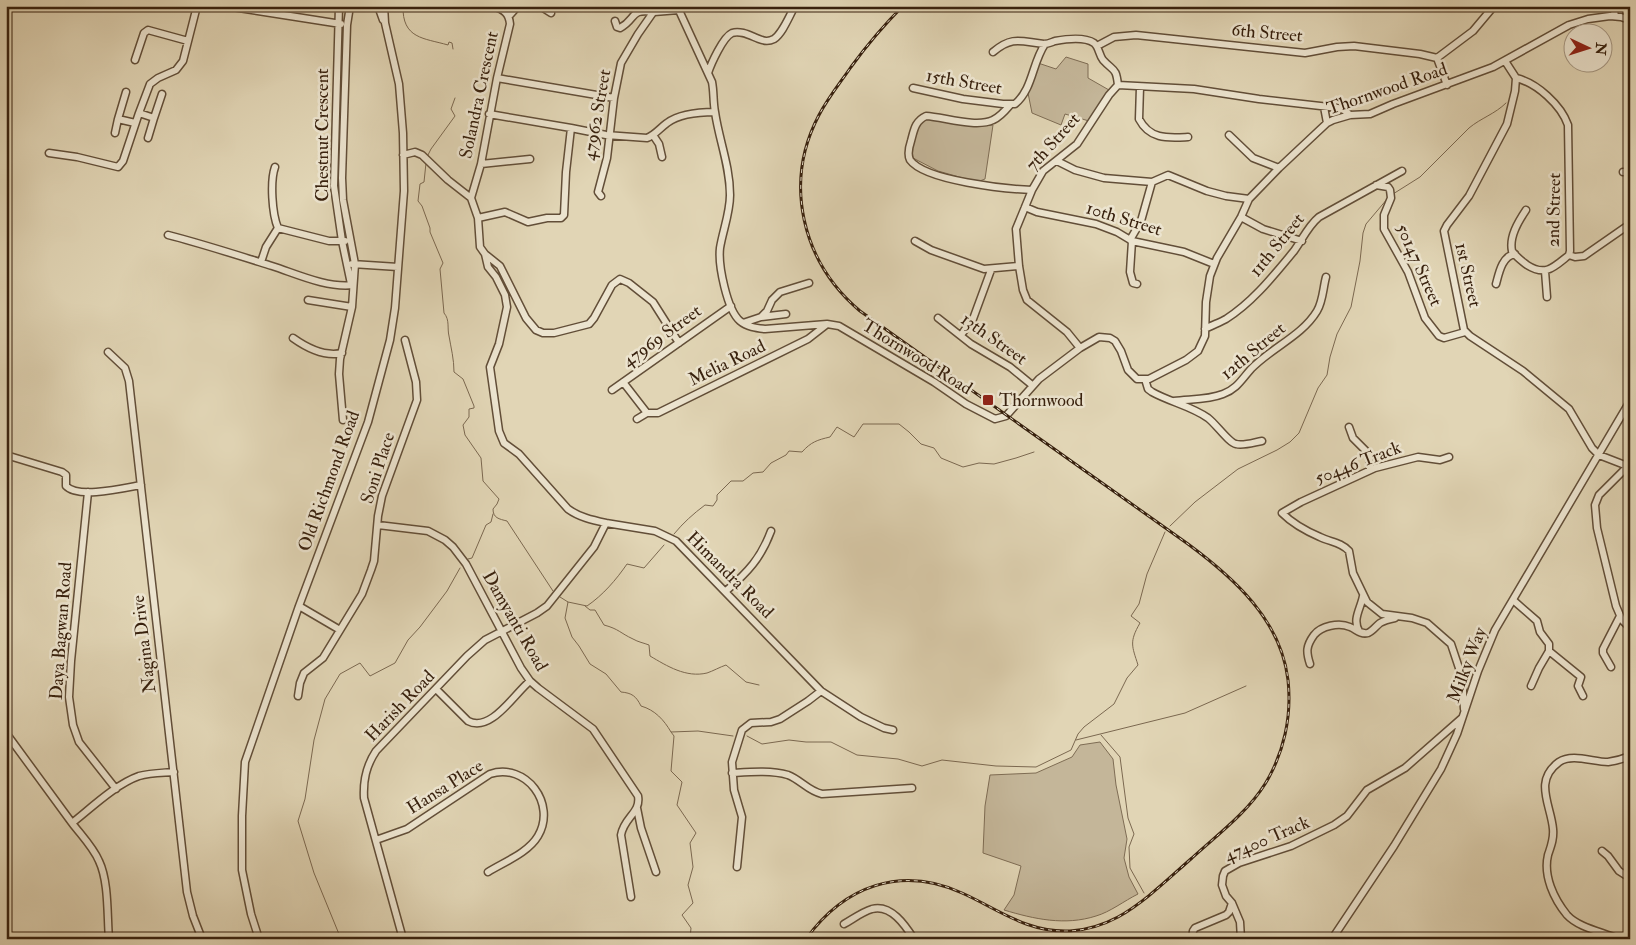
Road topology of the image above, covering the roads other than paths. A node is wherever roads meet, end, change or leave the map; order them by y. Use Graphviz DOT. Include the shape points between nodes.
graph roads {
  1 [pos="197,6"];
  2 [pos="226,6"];
  3 [pos="339,6"];
  4 [pos="350,6"];
  5 [pos="378,6"];
  6 [pos="384,6"];
  7 [pos="494,6"];
  8 [pos="518,6"];
  9 [pos="540,6"];
  10 [pos="795,6"];
  11 [pos="1494,6"];
  12 [pos="1614,6"];
  13 [pos="678,8"];
  14 [pos="654,12"];
  15 [pos="551,13"];
  16 [pos="509,16"];
  17 [pos="1614,16"];
  18 [pos="1630,20"];
  19 [pos="615,21"];
  20 [pos="385,23"];
  21 [pos="338,24"];
  22 [pos="347,25"];
  23 [pos="188,41"];
  24 [pos="1045,44"];
  25 [pos="1097,46"];
  26 [pos="993,52"];
  27 [pos="1437,58"];
  28 [pos="136,60"];
  29 [pos="1506,61"];
  30 [pos="708,73"];
  31 [pos="497,78"];
  32 [pos="1516,78"];
  33 [pos="1446,85"];
  34 [pos="1118,86"];
  35 [pos="1140,87"];
  36 [pos="913,88"];
  37 [pos="126,92"];
  38 [pos="162,94"];
  39 [pos="614,98"];
  40 [pos="1010,105"];
  41 [pos="1324,107"];
  42 [pos="139,112"];
  43 [pos="715,112"];
  44 [pos="489,114"];
  45 [pos="1350,115"];
  46 [pos="154,118"];
  47 [pos="118,119"];
  48 [pos="135,123"];
  49 [pos="1327,123"];
  50 [pos="571,128"];
  51 [pos="115,133"];
  52 [pos="610,135"];
  53 [pos="653,135"];
  54 [pos="1229,136"];
  55 [pos="1188,137"];
  56 [pos="148,138"];
  57 [pos="49,152"];
  58 [pos="403,155"];
  59 [pos="662,156"];
  60 [pos="530,159"];
  61 [pos="1057,161"];
  62 [pos="480,164"];
  63 [pos="274,167"];
  64 [pos="1278,168"];
  65 [pos="1402,171"];
  66 [pos="1152,182"];
  67 [pos="1376,185"];
  68 [pos="1032,190"];
  69 [pos="600,196"];
  70 [pos="471,198"];
  71 [pos="1249,199"];
  72 [pos="1025,207"];
  73 [pos="1526,210"];
  74 [pos="1241,217"];
  75 [pos="478,218"];
  76 [pos="1630,224"];
  77 [pos="278,228"];
  78 [pos="168,235"];
  79 [pos="350,240"];
  80 [pos="1131,240"];
  81 [pos="915,241"];
  82 [pos="1302,241"];
  83 [pos="342,242"];
  84 [pos="485,254"];
  85 [pos="1515,254"];
  86 [pos="1569,255"];
  87 [pos="261,262"];
  88 [pos="347,264"];
  89 [pos="355,264"];
  90 [pos="1214,264"];
  91 [pos="398,266"];
  92 [pos="1019,266"];
  93 [pos="991,270"];
  94 [pos="1545,271"];
  95 [pos="1326,277"];
  96 [pos="809,283"];
  97 [pos="1135,284"];
  98 [pos="1496,284"];
  99 [pos="353,288"];
  100 [pos="1547,297"];
  101 [pos="308,300"];
  102 [pos="731,306"];
  103 [pos="352,307"];
  104 [pos="786,314"];
  105 [pos="761,317"];
  106 [pos="938,318"];
  107 [pos="743,323"];
  108 [pos="827,324"];
  109 [pos="1205,329"];
  110 [pos="1465,332"];
  111 [pos="961,335"];
  112 [pos="293,338"];
  113 [pos="405,340"];
  114 [pos="679,343"];
  115 [pos="1080,348"];
  116 [pos="108,352"];
  117 [pos="342,353"];
  118 [pos="1145,380"];
  119 [pos="623,382"];
  120 [pos="1032,385"];
  121 [pos="612,390"];
  122 [pos="1174,401"];
  123 [pos="1630,401"];
  124 [pos="647,413"];
  125 [pos="637,419"];
  126 [pos="343,420"];
  127 [pos="1349,427"];
  128 [pos="1262,441"];
  129 [pos="6,455"];
  130 [pos="1599,455"];
  131 [pos="1449,457"];
  132 [pos="1629,466"];
  133 [pos="1370,470"];
  134 [pos="141,486"];
  135 [pos="88,492"];
  136 [pos="606,523"];
  137 [pos="378,525"];
  138 [pos="771,531"];
  139 [pos="726,591"];
  140 [pos="1363,596"];
  141 [pos="1513,600"];
  142 [pos="299,606"];
  143 [pos="1620,616"];
  144 [pos="1399,617"];
  145 [pos="1630,628"];
  146 [pos="340,630"];
  147 [pos="502,631"];
  148 [pos="1360,632"];
  149 [pos="1550,651"];
  150 [pos="1310,664"];
  151 [pos="1611,666"];
  152 [pos="530,681"];
  153 [pos="1531,686"];
  154 [pos="436,689"];
  155 [pos="821,691"];
  156 [pos="298,696"];
  157 [pos="1583,696"];
  158 [pos="1463,715"];
  159 [pos="893,730"];
  160 [pos="6,733"];
  161 [pos="1630,756"];
  162 [pos="174,772"];
  163 [pos="732,773"];
  164 [pos="912,788"];
  165 [pos="116,789"];
  166 [pos="637,808"];
  167 [pos="72,823"];
  168 [pos="376,840"];
  169 [pos="1602,851"];
  170 [pos="737,867"];
  171 [pos="488,872"];
  172 [pos="656,872"];
  173 [pos="1630,878"];
  174 [pos="631,896"];
  175 [pos="1232,903"];
  176 [pos="844,924"];
  177 [pos="109,939"];
  178 [pos="202,939"];
  179 [pos="259,939"];
  180 [pos="403,939"];
  181 [pos="914,939"];
  182 [pos="1192,939"];
  183 [pos="1241,939"];
  184 [pos="1332,939"];
  185 [pos="1618,939"];
  1 -- 23 [label="street"];
  2 -- 21 [label="street"];
  3 -- 21 [label="street, Chestnut Crescent"];
  4 -- 22 [label="street, Chestnut Crescent"];
  5 -- 20 [label="street, Old Richmond Road"];
  6 -- 20 [label="street, Old Richmond Road"];
  7 -- 16 [label="street, Solandra Crescent"];
  8 -- 16 [label="street"];
  9 -- 15 [label="street"];
  10 -- 30 [label="street" via="778,35 770,41 745,34 729,35"];
  11 -- 27 [label="street" via="1473,31"];
  12 -- 17 [label="street"];
  13 -- 14 [label="street"];
  13 -- 30 [label="street"];
  14 -- 19 [label="street" via="636,12 620,28"];
  14 -- 39 [label="street, 47962 Street" via="625,56"];
  16 -- 31 [label="street, Solandra Crescent"];
  17 -- 18 [label="street, Thornwood Road"];
  17 -- 29 [label="street, Thornwood Road" via="1569,25"];
  20 -- 58 [label="street, Old Richmond Road" via="399,84"];
  21 -- 22 [label="street"];
  21 -- 83 [label="street, Chestnut Crescent" via="334,186"];
  22 -- 79 [label="street, Chestnut Crescent" via="342,163 343,200"];
  23 -- 28 [label="street" via="148,30 144,33"];
  23 -- 42 [label="street" via="179,67 150,84"];
  24 -- 25 [label="street" via="1082,40"];
  24 -- 26 [label="street" via="1018,40"];
  24 -- 40 [label="street" via="1025,93"];
  25 -- 27 [label="street, 6th Street" via="1114,38 1136,35 1305,53 1346,46 1371,47"];
  25 -- 34 [label="street" via="1103,60 1115,70"];
  27 -- 33 [label="street"];
  29 -- 32 [label="street"];
  29 -- 33 [label="street, Thornwood Road"];
  30 -- 43 [label="street" via="714,92"];
  31 -- 39 [label="street"];
  31 -- 44 [label="street, Solandra Crescent"];
  32 -- 86 [label="street, 2nd Street" via="1531,83 1544,94 1568,125"];
  32 -- 110 [label="street, 1st Street" via="1504,132 1469,196 1444,231"];
  33 -- 45 [label="street, Thornwood Road" via="1370,114"];
  34 -- 35 [label="street"];
  34 -- 61 [label="street, 7th Street" via="1082,138"];
  35 -- 41 [label="street" via="1194,89"];
  35 -- 55 [label="street" via="1141,123 1159,137"];
  36 -- 40 [label="street, 15th Street"];
  37 -- 47 [label="street"];
  38 -- 46 [label="street"];
  39 -- 52 [label="street, 47962 Street"];
  40 -- 68 [label="street" via="988,122 932,116 920,118 915,126 909,156 922,168 946,178 989,188"];
  41 -- 45 [label="street" via="1338,108"];
  41 -- 49 [label="street"];
  42 -- 46 [label="street"];
  42 -- 48 [label="street"];
  43 -- 53 [label="street" via="674,119"];
  43 -- 102 [label="street" via="730,194 720,250"];
  44 -- 50 [label="street"];
  44 -- 62 [label="street, Solandra Crescent"];
  45 -- 49 [label="street, Thornwood Road"];
  46 -- 56 [label="street"];
  47 -- 48 [label="street"];
  47 -- 51 [label="street"];
  48 -- 57 [label="street" via="123,161 118,167"];
  49 -- 64 [label="street, Thornwood Road"];
  50 -- 52 [label="street"];
  50 -- 75 [label="street" via="562,218 528,222 505,212"];
  52 -- 53 [label="street" via="647,138"];
  52 -- 69 [label="street, 47962 Street" via="598,192"];
  53 -- 59 [label="street"];
  54 -- 64 [label="street" via="1253,158"];
  58 -- 70 [label="street" via="416,152 422,155"];
  58 -- 91 [label="street, Old Richmond Road" via="404,191"];
  60 -- 62 [label="street"];
  61 -- 66 [label="street" via="1096,177"];
  61 -- 68 [label="street, 7th Street" via="1043,171"];
  62 -- 70 [label="street, Solandra Crescent"];
  63 -- 77 [label="street" via="273,200"];
  64 -- 71 [label="street, Thornwood Road"];
  65 -- 67 [label="street, 11th Street"];
  66 -- 71 [label="street" via="1168,175 1207,191"];
  66 -- 80 [label="street" via="1141,221"];
  67 -- 82 [label="street, 11th Street" via="1319,218"];
  67 -- 110 [label="street, 50147 Street" via="1390,190 1384,229 1408,272 1425,318 1439,336 1448,338"];
  68 -- 72 [label="street, 7th Street"];
  70 -- 75 [label="street, Himandra Road"];
  71 -- 74 [label="street, Thornwood Road"];
  72 -- 80 [label="street, 10th Street" via="1102,226"];
  72 -- 92 [label="street, 7th Street" via="1016,229"];
  73 -- 85 [label="street, 2nd Street" via="1514,232 1511,247"];
  74 -- 82 [label="street" via="1262,230"];
  74 -- 90 [label="street, Thornwood Road"];
  75 -- 84 [label="street, Himandra Road" via="479,244"];
  76 -- 86 [label="street" via="1584,256"];
  77 -- 83 [label="street"];
  77 -- 87 [label="street" via="266,246"];
  78 -- 87 [label="street"];
  79 -- 83 [label="street"];
  79 -- 89 [label="street, Chestnut Crescent"];
  80 -- 90 [label="street, 10th Street" via="1184,252"];
  80 -- 97 [label="street" via="1130,272"];
  81 -- 93 [label="street" via="931,250"];
  82 -- 109 [label="street, 11th Street" via="1243,306"];
  83 -- 88 [label="street, Chestnut Crescent"];
  84 -- 114 [label="street" via="500,266 526,318 536,330 543,333 563,331 589,324 612,285 624,280 652,302"];
  84 -- 136 [label="street, Himandra Road" via="488,267 505,295 507,307 490,367 499,431 504,443 519,454 575,514"];
  85 -- 94 [label="street, 2nd Street" via="1532,268"];
  85 -- 98 [label="street" via="1505,259"];
  86 -- 94 [label="street, 2nd Street"];
  87 -- 99 [label="street" via="329,284"];
  88 -- 89 [label="street"];
  88 -- 99 [label="street, Chestnut Crescent"];
  89 -- 91 [label="street"];
  89 -- 99 [label="street, Chestnut Crescent"];
  90 -- 109 [label="street, Thornwood Road" via="1206,294"];
  91 -- 142 [label="street, Old Richmond Road" via="390,340 376,396"];
  92 -- 93 [label="street"];
  92 -- 115 [label="street, 7th Street" via="1027,300 1067,332"];
  93 -- 111 [label="street" via="973,318"];
  94 -- 100 [label="street"];
  95 -- 122 [label="street, 12th Street" via="1314,315 1234,389 1216,396"];
  96 -- 105 [label="street" via="780,292"];
  99 -- 103 [label="street, Chestnut Crescent"];
  101 -- 103 [label="street"];
  102 -- 107 [label="street"];
  102 -- 114 [label="street, 47969 Street"];
  103 -- 117 [label="street, Chestnut Crescent"];
  104 -- 105 [label="street"];
  105 -- 107 [label="street"];
  106 -- 111 [label="street, 13th Street"];
  107 -- 108 [label="street, Thornwood Road" via="765,329"];
  108 -- 120 [label="street, Thornwood Road" via="839,326 995,419 1006,416"];
  108 -- 124 [label="street, Melia Road" via="808,340 658,413"];
  109 -- 118 [label="street, Thornwood Road" via="1204,341 1198,351"];
  110 -- 130 [label="street, 1st Street" via="1530,376 1569,409"];
  111 -- 120 [label="street, 13th Street" via="1010,366"];
  112 -- 117 [label="street" via="314,350"];
  113 -- 137 [label="street, Soni Place" via="416,382 417,400 382,496"];
  114 -- 119 [label="street, 47969 Street"];
  115 -- 118 [label="street, Thornwood Road" via="1094,339 1110,338 1122,351 1130,374"];
  115 -- 120 [label="street, Thornwood Road"];
  116 -- 134 [label="street, Nagina Drive" via="128,374"];
  117 -- 126 [label="street, Chestnut Crescent" via="339,374"];
  118 -- 122 [label="street" via="1152,392"];
  119 -- 121 [label="street, 47969 Street"];
  119 -- 124 [label="street"];
  122 -- 128 [label="street" via="1196,410 1219,427 1234,444"];
  123 -- 130 [label="street, Milky Way"];
  124 -- 125 [label="street, Melia Road"];
  127 -- 133 [label="street" via="1353,438 1369,454"];
  129 -- 135 [label="street" via="62,472 66,475 67,488"];
  130 -- 132 [label="street"];
  130 -- 141 [label="street, Milky Way"];
  131 -- 133 [label="street, 50446 Track" via="1440,460 1418,457"];
  132 -- 143 [label="street" via="1599,495 1595,505 1597,528"];
  133 -- 140 [label="street, 50446 Track" via="1282,513 1297,525 1349,550 1353,573"];
  134 -- 135 [label="street"];
  134 -- 162 [label="street, Nagina Drive"];
  135 -- 165 [label="street, Daya Bagwan Road" via="69,697 79,742"];
  136 -- 139 [label="street, Himandra Road" via="655,531 676,541"];
  136 -- 147 [label="street" via="594,547 547,606"];
  137 -- 146 [label="street, Soni Place" via="374,561 367,583"];
  137 -- 147 [label="street, Damyanti Road" via="428,531 445,540 466,564"];
  138 -- 139 [label="street" via="755,563"];
  139 -- 155 [label="street, Himandra Road"];
  140 -- 144 [label="street" via="1382,614"];
  140 -- 148 [label="street" via="1356,619"];
  141 -- 149 [label="street" via="1537,622"];
  141 -- 158 [label="street, Milky Way" via="1495,630"];
  142 -- 146 [label="street"];
  142 -- 179 [label="street, Old Richmond Road" via="245,762 242,870"];
  143 -- 145 [label="street"];
  143 -- 151 [label="street" via="1603,649"];
  144 -- 148 [label="street" via="1386,620 1368,633"];
  144 -- 158 [label="street" via="1427,623 1451,644 1462,677"];
  146 -- 156 [label="street, Soni Place" via="322,658 304,672"];
  147 -- 152 [label="street, Damyanti Road"];
  147 -- 154 [label="street, Harish Road" via="485,640"];
  148 -- 150 [label="street" via="1340,625 1321,628 1307,645"];
  149 -- 153 [label="street"];
  149 -- 157 [label="street" via="1581,677 1578,686"];
  152 -- 154 [label="street" via="497,715 480,724 468,721"];
  152 -- 166 [label="street, Damyanti Road" via="593,730 638,796"];
  154 -- 168 [label="street, Harish Road" via="376,751 366,772 364,798"];
  155 -- 159 [label="street, Himandra Road" via="861,717"];
  155 -- 163 [label="street" via="780,719 744,726 736,746"];
  158 -- 175 [label="street, 47400 Track" via="1405,768 1367,790 1347,816 1334,825 1291,846 1225,870 1222,884"];
  158 -- 184 [label="street, Milky Way" via="1451,749 1432,785"];
  160 -- 167 [label="street"];
  161 -- 185 [label="street" via="1611,762 1563,760 1548,776 1544,793 1553,826 1548,868 1555,897 1576,922"];
  162 -- 165 [label="street" via="138,777"];
  162 -- 178 [label="street, Nagina Drive" via="189,905"];
  163 -- 164 [label="street" via="785,774 822,794"];
  163 -- 170 [label="street" via="742,817"];
  165 -- 167 [label="street"];
  166 -- 172 [label="street, Damyanti Road" via="640,828"];
  166 -- 174 [label="street" via="625,822 621,835"];
  167 -- 177 [label="street" via="100,863"];
  168 -- 171 [label="street, Hansa Place" via="407,829 490,774 512,773 524,778 538,793 543,807 543,822 538,836 529,846"];
  168 -- 180 [label="street, Harish Road"];
  169 -- 173 [label="street" via="1619,871"];
  175 -- 182 [label="street" via="1226,915 1195,928"];
  175 -- 183 [label="street" via="1240,922"];
  176 -- 181 [label="street" via="871,910 885,910 901,921"];
}
